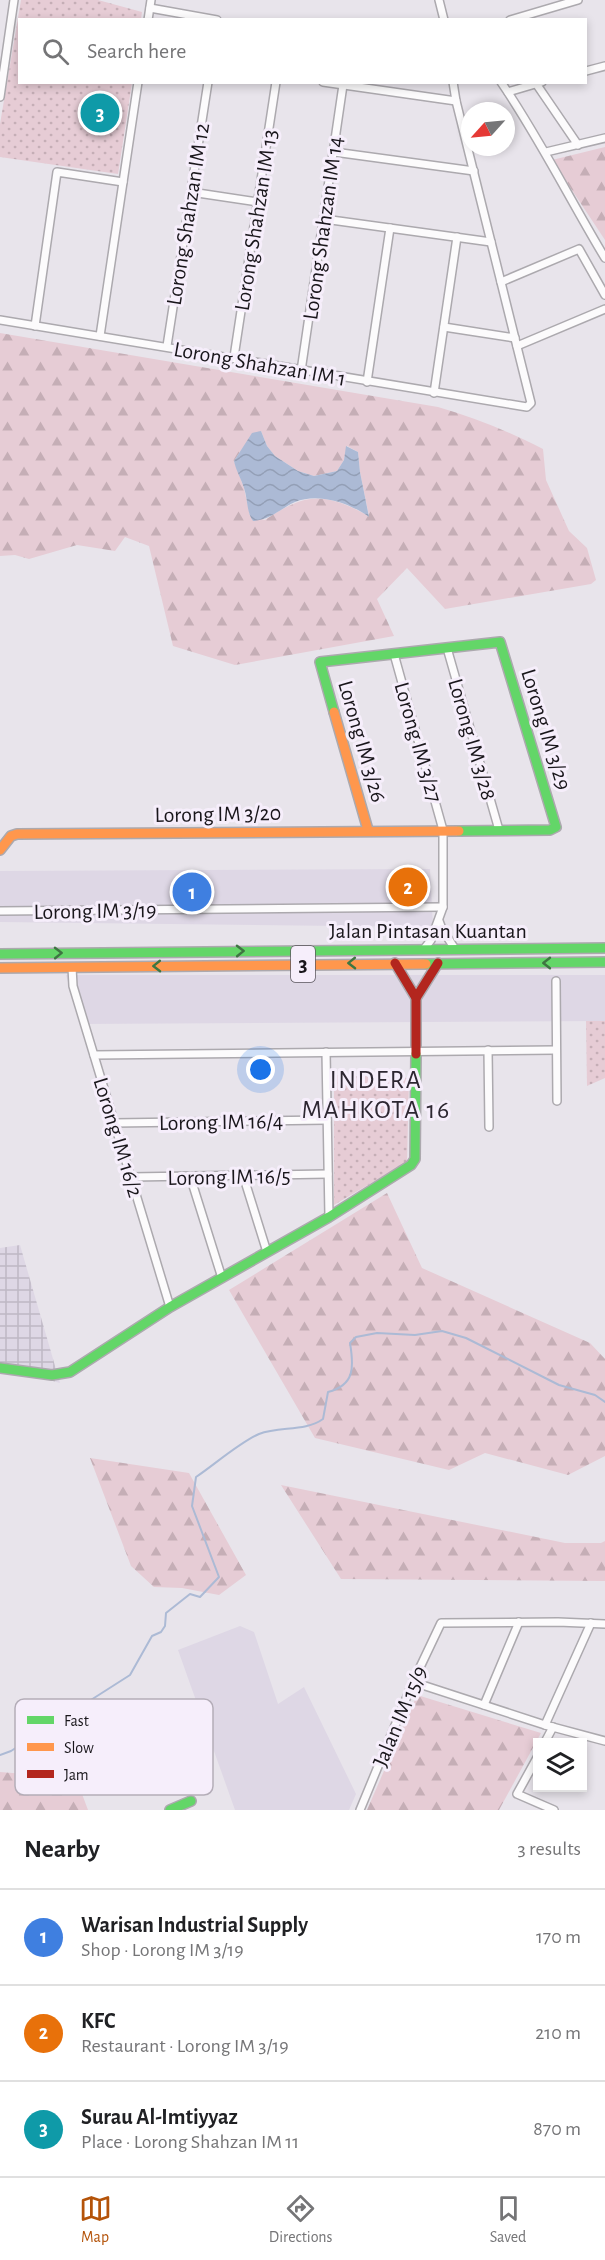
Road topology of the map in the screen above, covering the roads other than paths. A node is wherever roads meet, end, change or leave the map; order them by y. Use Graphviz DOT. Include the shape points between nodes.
graph roads {
  1 [pos="14,0"];
  2 [pos="439,0"];
  3 [pos="578,0"];
  4 [pos="150,4"];
  5 [pos="215,18"];
  6 [pos="444,18"];
  7 [pos="517,18"];
  8 [pos="605,66"];
  9 [pos="587,70"];
  10 [pos="138,84"];
  11 [pos="208,84"];
  12 [pos="276,84"];
  13 [pos="336,84"];
  14 [pos="453,84"];
  15 [pos="502,84"];
  16 [pos="535,84"];
  17 [pos="539,84"];
  18 [pos="343,85"];
  19 [pos="508,92"];
  20 [pos="0,98"];
  21 [pos="456,101"];
  22 [pos="605,138"];
  23 [pos="578,145"];
  24 [pos="334,152"];
  25 [pos="546,152"];
  26 [pos="474,171"];
  27 [pos="123,182"];
  28 [pos="191,192"];
  29 [pos="258,202"];
  30 [pos="324,219"];
  31 [pos="390,228"];
  32 [pos="457,237"];
  33 [pos="490,242"];
  34 [pos="605,258"];
  35 [pos="501,282"];
  36 [pos="605,296"];
  37 [pos="605,309"];
  38 [pos="0,320"];
  39 [pos="35,326"];
  40 [pos="444,327"];
  41 [pos="100,336"];
  42 [pos="516,342"];
  43 [pos="167,346"];
  44 [pos="234,357"];
  45 [pos="301,370"];
  46 [pos="367,382"];
  47 [pos="434,393"];
  48 [pos="447,648"];
  49 [pos="394,654"];
  50 [pos="556,827"];
  51 [pos="368,830"];
  52 [pos="443,830"];
  53 [pos="499,830"];
  54 [pos="0,850"];
  55 [pos="443,907"];
  56 [pos="0,911"];
  57 [pos="439,921"];
  58 [pos="455,948"];
  59 [pos="605,948"];
  60 [pos="424,949"];
  61 [pos="0,954"];
  62 [pos="605,962"];
  63 [pos="395,963"];
  64 [pos="438,963"];
  65 [pos="72,967"];
  66 [pos="0,968"];
  67 [pos="556,981"];
  68 [pos="416,998"];
  69 [pos="416,1050"];
  70 [pos="488,1050"];
  71 [pos="556,1050"];
  72 [pos="326,1052"];
  73 [pos="94,1055"];
  74 [pos="557,1101"];
  75 [pos="327,1120"];
  76 [pos="114,1123"];
  77 [pos="489,1127"];
  78 [pos="328,1174"];
  79 [pos="243,1175"];
  80 [pos="190,1176"];
  81 [pos="131,1177"];
  82 [pos="329,1217"];
  83 [pos="267,1252"];
  84 [pos="222,1278"];
  85 [pos="170,1307"];
  86 [pos="0,1368"];
  87 [pos="519,1622"];
  88 [pos="591,1623"];
  89 [pos="605,1624"];
  90 [pos="412,1682"];
  91 [pos="484,1705"];
  92 [pos="544,1725"];
  93 [pos="553,1727"];
  94 [pos="548,1738"];
  95 [pos="605,1741"];
  96 [pos="533,1764"];
  97 [pos="191,1801"];
  98 [pos="171,1810"];
  99 [pos="360,1810"];
  100 [pos="554,1810"];
  1 -- 20 [label="street"];
  2 -- 6 [label="street"];
  3 -- 7 [label="street"];
  4 -- 5 [label="street"];
  8 -- 9 [label="street"];
  10 -- 27 [label="street"];
  11 -- 28 [label="street, Lorong Shahzan IM 12"];
  12 -- 29 [label="street, Lorong Shahzan IM 13"];
  13 -- 18 [label="street"];
  14 -- 21 [label="street"];
  15 -- 19 [label="street"];
  16 -- 19 [label="street"];
  17 -- 23 [label="street"];
  18 -- 21 [label="street"];
  18 -- 24 [label="street, Lorong Shahzan IM 14"];
  19 -- 25 [label="street"];
  21 -- 26 [label="street"];
  22 -- 23 [label="street"];
  23 -- 25 [label="street"];
  24 -- 26 [label="street"];
  24 -- 30 [label="street, Lorong Shahzan IM 14"];
  25 -- 34 [label="street"];
  26 -- 33 [label="street"];
  27 -- 39 [label="street" via="57,172"];
  27 -- 41 [label="street"];
  28 -- 29 [label="street"];
  28 -- 43 [label="street, Lorong Shahzan IM 12"];
  29 -- 44 [label="street, Lorong Shahzan IM 13"];
  30 -- 31 [label="street"];
  30 -- 45 [label="street, Lorong Shahzan IM 14"];
  31 -- 32 [label="street"];
  31 -- 46 [label="street"];
  32 -- 33 [label="street"];
  32 -- 40 [label="street"];
  33 -- 35 [label="street"];
  35 -- 36 [label="street" via="579,249"];
  35 -- 42 [label="street"];
  37 -- 42 [label="street"];
  38 -- 39 [label="street, Lorong Shahzan IM 1"];
  39 -- 41 [label="street, Lorong Shahzan IM 1"];
  40 -- 42 [label="street"];
  40 -- 47 [label="street"];
  41 -- 43 [label="street, Lorong Shahzan IM 1"];
  42 -- 47 [label="street, Lorong Shahzan IM 1" via="531,403 527,407"];
  43 -- 44 [label="street, Lorong Shahzan IM 1"];
  44 -- 45 [label="street, Lorong Shahzan IM 1"];
  45 -- 46 [label="street, Lorong Shahzan IM 1"];
  46 -- 47 [label="street, Lorong Shahzan IM 1"];
  48 -- 49 [label="main road"];
  48 -- 50 [label="main road, Lorong IM 3/29" via="500,642"];
  48 -- 53 [label="street, Lorong IM 3/28"];
  49 -- 51 [label="main road, Lorong IM 3/26" via="320,662"];
  49 -- 52 [label="street, Lorong IM 3/27"];
  50 -- 53 [label="main road, Lorong IM 3/20"];
  51 -- 52 [label="main road, Lorong IM 3/20"];
  51 -- 54 [label="main road, Lorong IM 3/20" via="17,834"];
  52 -- 53 [label="main road, Lorong IM 3/20"];
  52 -- 55 [label="street, Lorong IM 3/27"];
  55 -- 56 [label="street, Lorong IM 3/19"];
  55 -- 57 [label="street, Lorong IM 3/27"];
  57 -- 58 [label="street"];
  57 -- 60 [label="street, Lorong IM 3/27"];
  58 -- 59 [label="main road, Jalan Pintasan Kuantan / 3"];
  58 -- 60 [label="main road, Jalan Pintasan Kuantan / 3"];
  61 -- 60 [label="main road, Jalan Pintasan Kuantan / 3, one-way"];
  62 -- 64 [label="main road, Jalan Pintasan Kuantan / 3, one-way"];
  63 -- 64 [label="main road, Jalan Pintasan Kuantan / 3"];
  63 -- 65 [label="main road, Jalan Pintasan Kuantan / 3, one-way"];
  63 -- 68 [label="main road"];
  64 -- 68 [label="main road"];
  65 -- 66 [label="main road, Jalan Pintasan Kuantan / 3"];
  65 -- 73 [label="street, Lorong IM 16/2" via="73,987"];
  67 -- 71 [label="street"];
  68 -- 69 [label="main road"];
  69 -- 70 [label="street"];
  69 -- 72 [label="street"];
  69 -- 82 [label="main road" via="416,1159 402,1173"];
  70 -- 71 [label="street"];
  70 -- 77 [label="street"];
  71 -- 74 [label="street"];
  72 -- 73 [label="street"];
  72 -- 75 [label="street"];
  73 -- 76 [label="street, Lorong IM 16/2"];
  75 -- 76 [label="street, Lorong IM 16/4"];
  75 -- 78 [label="street"];
  76 -- 81 [label="street, Lorong IM 16/2"];
  78 -- 79 [label="street, Lorong IM 16/5"];
  78 -- 82 [label="street"];
  79 -- 80 [label="street, Lorong IM 16/5"];
  79 -- 83 [label="street"];
  80 -- 81 [label="street, Lorong IM 16/5"];
  80 -- 84 [label="street"];
  81 -- 85 [label="street, Lorong IM 16/2"];
  82 -- 83 [label="main road"];
  83 -- 84 [label="main road"];
  84 -- 85 [label="main road"];
  85 -- 86 [label="main road" via="70,1372 52,1375"];
  87 -- 88 [label="street"];
  87 -- 90 [label="street, Jalan IM 15/9" via="441,1623"];
  87 -- 91 [label="street"];
  88 -- 89 [label="street"];
  88 -- 92 [label="street"];
  90 -- 91 [label="street"];
  90 -- 99 [label="street, Jalan IM 15/9"];
  91 -- 92 [label="street"];
  92 -- 93 [label="street"];
  93 -- 94 [label="street"];
  93 -- 95 [label="street"];
  96 -- 100 [label="street" via="517,1794"];
  97 -- 98 [label="main road"];
}
